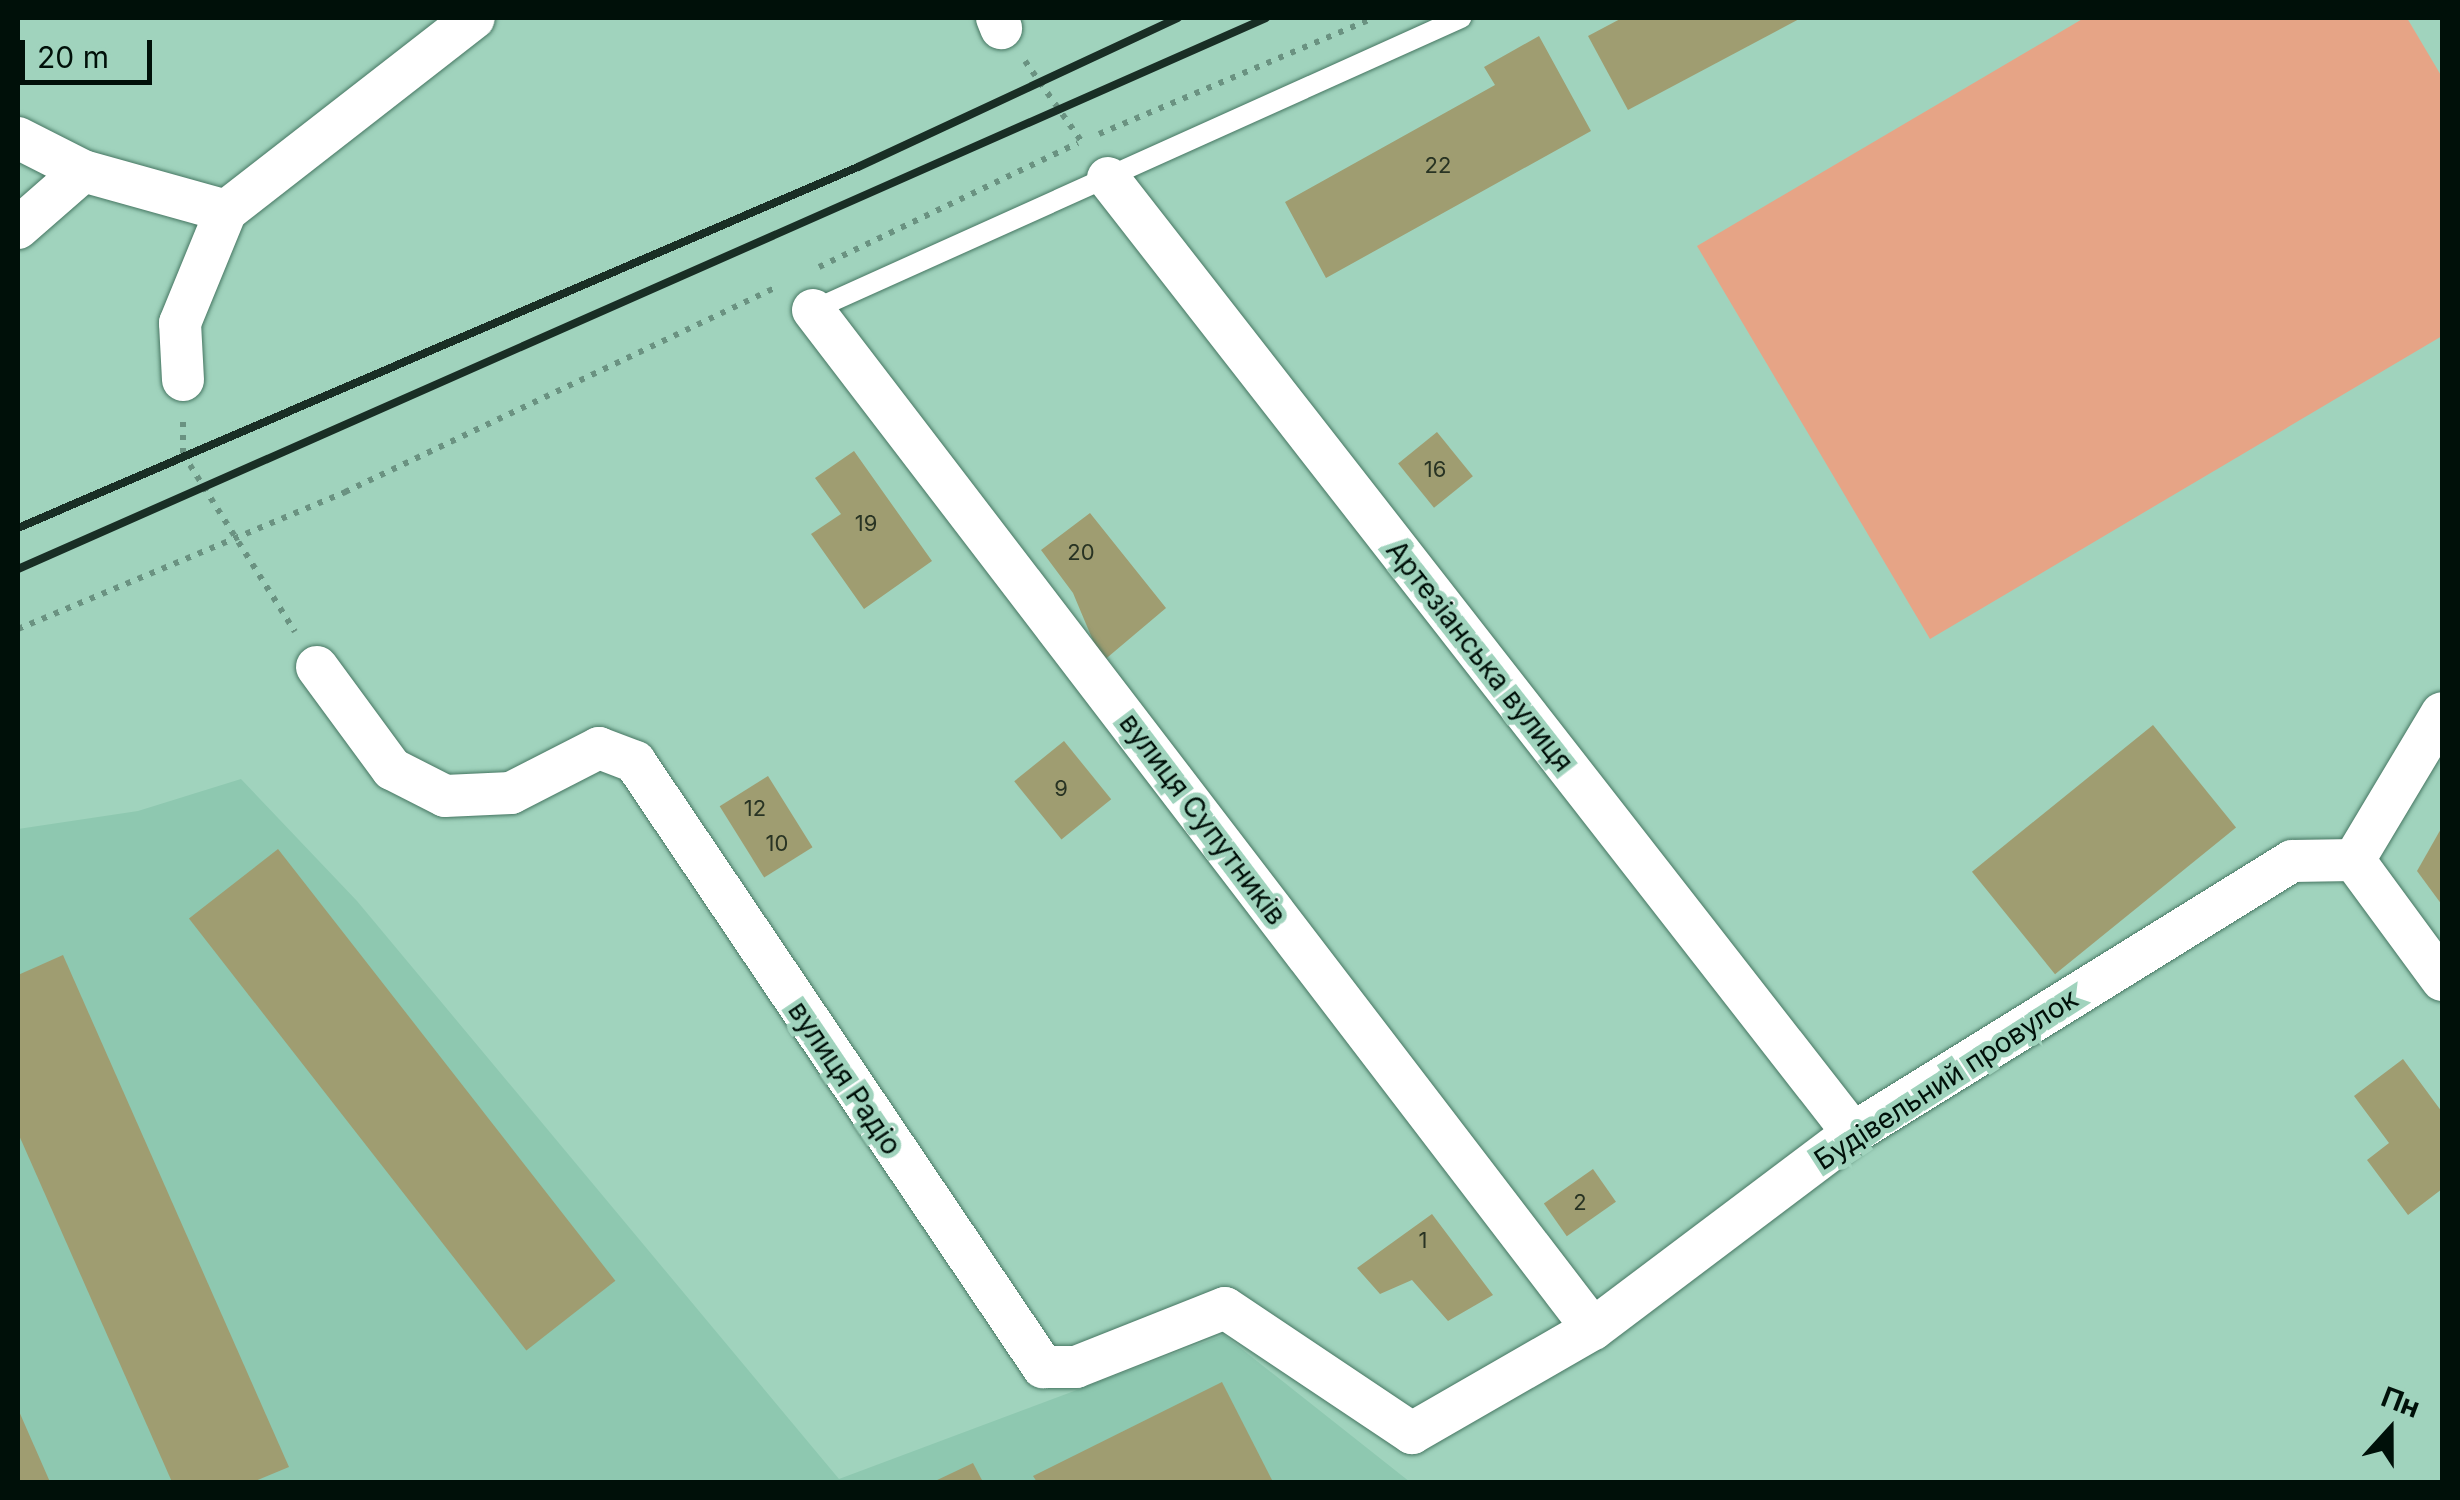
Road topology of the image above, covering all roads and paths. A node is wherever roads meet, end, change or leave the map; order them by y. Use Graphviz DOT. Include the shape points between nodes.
graph roads {
  1 [pos="474,18"];
  2 [pos="1374,18"];
  3 [pos="1461,18"];
  4 [pos="999,23"];
  5 [pos="18,138"];
  6 [pos="1082,142"];
  7 [pos="83,171"];
  8 [pos="1108,178"];
  9 [pos="226,211"];
  10 [pos="18,228"];
  11 [pos="807,286"];
  12 [pos="183,380"];
  13 [pos="237,540"];
  14 [pos="18,628"];
  15 [pos="317,667"];
  16 [pos="2442,714"];
  17 [pos="2354,860"];
  18 [pos="2442,980"];
  19 [pos="1853,1133"];
  20 [pos="1594,1329"];
  21 [pos="1412,1433"];
  1 -- 9 [label="street"];
  2 -- 6 [label="path"];
  3 -- 8 [label="lane"];
  4 -- 6 [label="path"];
  5 -- 7 [label="street"];
  6 -- 8 [label="path"];
  6 -- 11 [label="path"];
  7 -- 9 [label="street"];
  7 -- 10 [label="street"];
  8 -- 11 [label="lane"];
  8 -- 19 [label="street, Артезіанська вулиця"];
  9 -- 12 [label="street" via="180,323"];
  11 -- 13 [label="path"];
  11 -- 20 [label="street, вулиця Супутників"];
  12 -- 13 [label="path" via="183,454"];
  13 -- 14 [label="path"];
  13 -- 15 [label="path"];
  15 -- 21 [label="street, вулиця Радіо" via="392,769 445,796 512,793 599,748 635,762 1043,1367 1076,1367 1226,1308"];
  16 -- 17 [label="street"];
  17 -- 18 [label="street"];
  17 -- 19 [label="street, Будівельний провулок" via="2292,861"];
  19 -- 20 [label="street, Будівельний провулок"];
  20 -- 21 [label="street, Будівельний провулок"];
}
